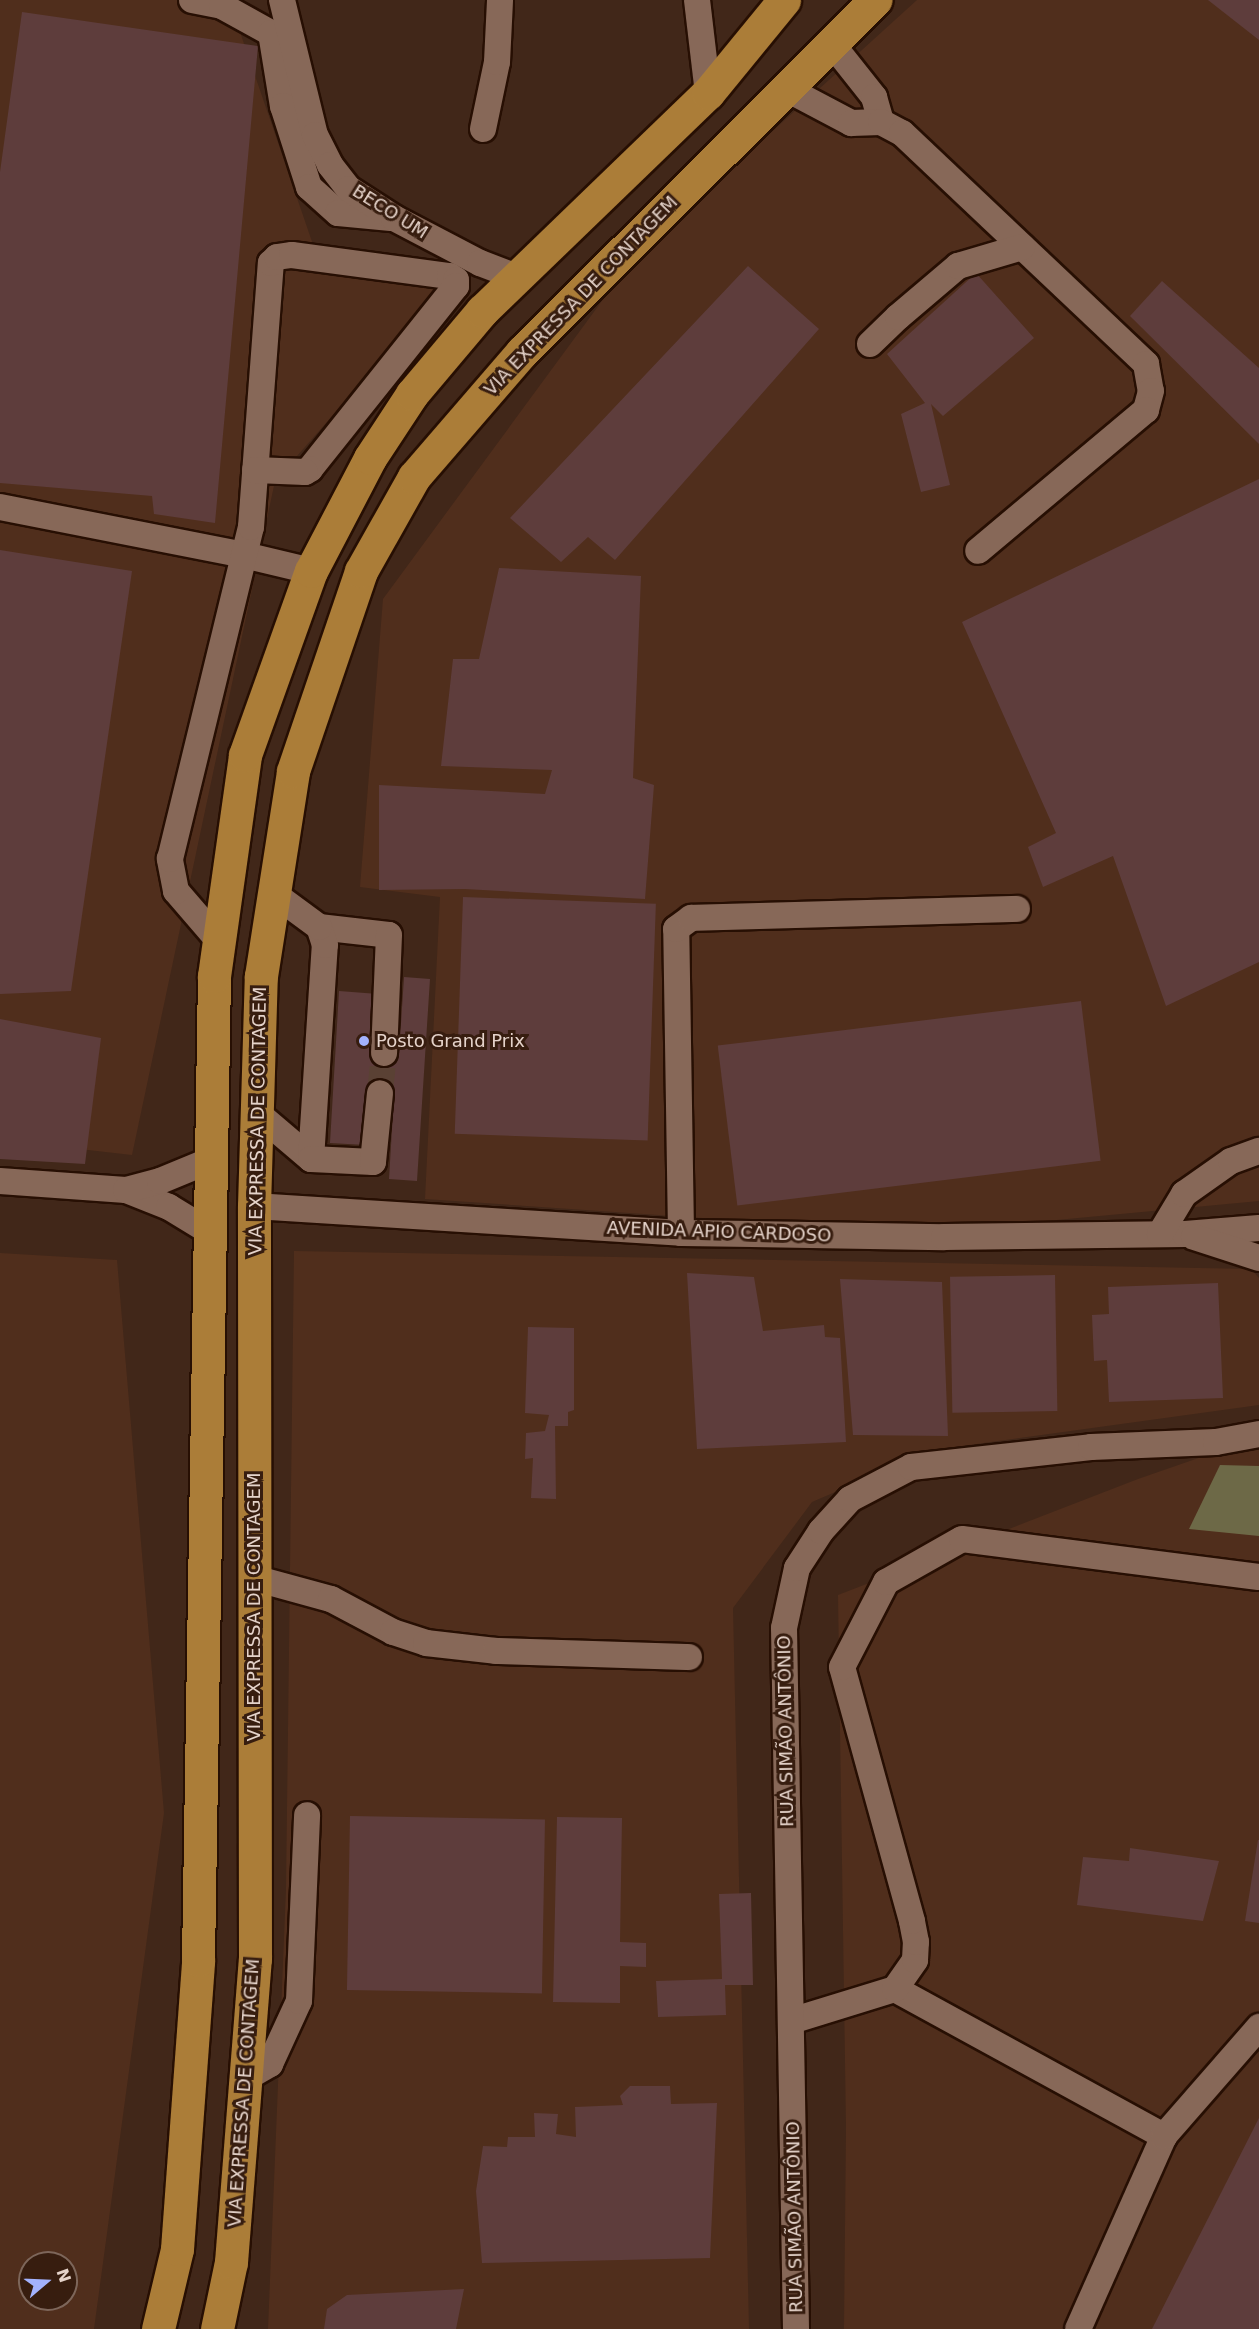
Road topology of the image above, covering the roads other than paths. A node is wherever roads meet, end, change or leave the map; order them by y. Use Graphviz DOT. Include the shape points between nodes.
graph roads {
  1 [pos="192,0"];
  2 [pos="282,0"];
  3 [pos="500,0"];
  4 [pos="697,0"];
  5 [pos="784,0"];
  6 [pos="876,0"];
  7 [pos="832,44"];
  8 [pos="785,88"];
  9 [pos="708,93"];
  10 [pos="881,122"];
  11 [pos="483,129"];
  12 [pos="394,218"];
  13 [pos="1022,247"];
  14 [pos="516,277"];
  15 [pos="870,344"];
  16 [pos="255,470"];
  17 [pos="0,507"];
  18 [pos="978,551"];
  19 [pos="244,555"];
  20 [pos="311,571"];
  21 [pos="274,894"];
  22 [pos="1017,909"];
  23 [pos="319,927"];
  24 [pos="219,941"];
  25 [pos="384,1053"];
  26 [pos="380,1093"];
  27 [pos="257,1113"];
  28 [pos="1259,1151"];
  29 [pos="211,1160"];
  30 [pos="311,1160"];
  31 [pos="0,1180"];
  32 [pos="126,1190"];
  33 [pos="254,1206"];
  34 [pos="1259,1228"];
  35 [pos="210,1232"];
  36 [pos="681,1233"];
  37 [pos="1160,1234"];
  38 [pos="1185,1234"];
  39 [pos="1259,1258"];
  40 [pos="1259,1434"];
  41 [pos="1259,1577"];
  42 [pos="254,1578"];
  43 [pos="689,1657"];
  44 [pos="307,1815"];
  45 [pos="895,1989"];
  46 [pos="791,2021"];
  47 [pos="1259,2027"];
  48 [pos="246,2078"];
  49 [pos="1164,2136"];
  50 [pos="158,2329"];
  51 [pos="217,2329"];
  52 [pos="796,2329"];
  53 [pos="1078,2329"];
  1 -- 12 [label="street" via="222,6 271,33 283,106 309,187 338,213"];
  2 -- 12 [label="street, BECO UM" via="315,135 330,165 350,189"];
  3 -- 11 [label="street" via="497,62"];
  4 -- 9 [label="street"];
  5 -- 9 [label="highway"];
  6 -- 7 [label="highway, VIA EXPRESSA DE CONTAGEM"];
  7 -- 8 [label="highway, VIA EXPRESSA DE CONTAGEM"];
  7 -- 10 [label="street" via="874,97"];
  8 -- 10 [label="street" via="851,123"];
  8 -- 21 [label="highway, VIA EXPRESSA DE CONTAGEM" via="522,352 414,477 361,571 293,771"];
  9 -- 14 [label="highway"];
  10 -- 13 [label="street" via="902,133"];
  12 -- 14 [label="street, BECO UM" via="480,263"];
  13 -- 15 [label="street" via="958,266"];
  13 -- 18 [label="street" via="1146,364 1151,391 1146,410"];
  14 -- 20 [label="highway" via="412,394 370,458"];
  16 -- 16 [label="street" via="272,263 277,257 292,255 450,276 456,280 456,286 310,470"];
  16 -- 19 [label="street"];
  17 -- 19 [label="street"];
  19 -- 20 [label="street"];
  19 -- 24 [label="street" via="170,859 176,891"];
  20 -- 24 [label="highway" via="245,756"];
  21 -- 23 [label="street"];
  21 -- 27 [label="highway, VIA EXPRESSA DE CONTAGEM" via="261,976"];
  22 -- 36 [label="street" via="691,918 676,929"];
  23 -- 25 [label="street" via="389,935"];
  23 -- 30 [label="street" via="325,945"];
  24 -- 29 [label="highway" via="214,976"];
  26 -- 30 [label="street" via="373,1162"];
  27 -- 30 [label="street"];
  27 -- 33 [label="highway, VIA EXPRESSA DE CONTAGEM"];
  28 -- 37 [label="street" via="1231,1161 1184,1194"];
  29 -- 32 [label="street"];
  29 -- 35 [label="highway"];
  31 -- 32 [label="street"];
  32 -- 35 [label="street" via="169,1207"];
  33 -- 36 [label="street, AVENIDA APIO CARDOSO"];
  33 -- 42 [label="highway, VIA EXPRESSA DE CONTAGEM"];
  34 -- 38 [label="street, AVENIDA APIO CARDOSO"];
  35 -- 50 [label="highway" via="198,1960 177,2249"];
  36 -- 37 [label="street, AVENIDA APIO CARDOSO" via="944,1237"];
  37 -- 38 [label="street, AVENIDA APIO CARDOSO"];
  38 -- 39 [label="street, AVENIDA APIO CARDOSO"];
  40 -- 46 [label="street, RUA SIMÃO ANTÔNIO" via="1216,1442 1091,1447 911,1467 850,1500 821,1531 797,1568 784,1628"];
  41 -- 45 [label="street" via="962,1539 886,1582 842,1668 916,1942 915,1960"];
  42 -- 43 [label="street" via="330,1599 393,1632 426,1643 496,1651"];
  42 -- 48 [label="highway, VIA EXPRESSA DE CONTAGEM" via="255,1959"];
  44 -- 48 [label="street" via="298,2001 270,2064"];
  45 -- 46 [label="street"];
  45 -- 49 [label="street"];
  46 -- 52 [label="street, RUA SIMÃO ANTÔNIO"];
  47 -- 49 [label="street"];
  48 -- 51 [label="highway, VIA EXPRESSA DE CONTAGEM" via="231,2262"];
  49 -- 53 [label="street"];
}
